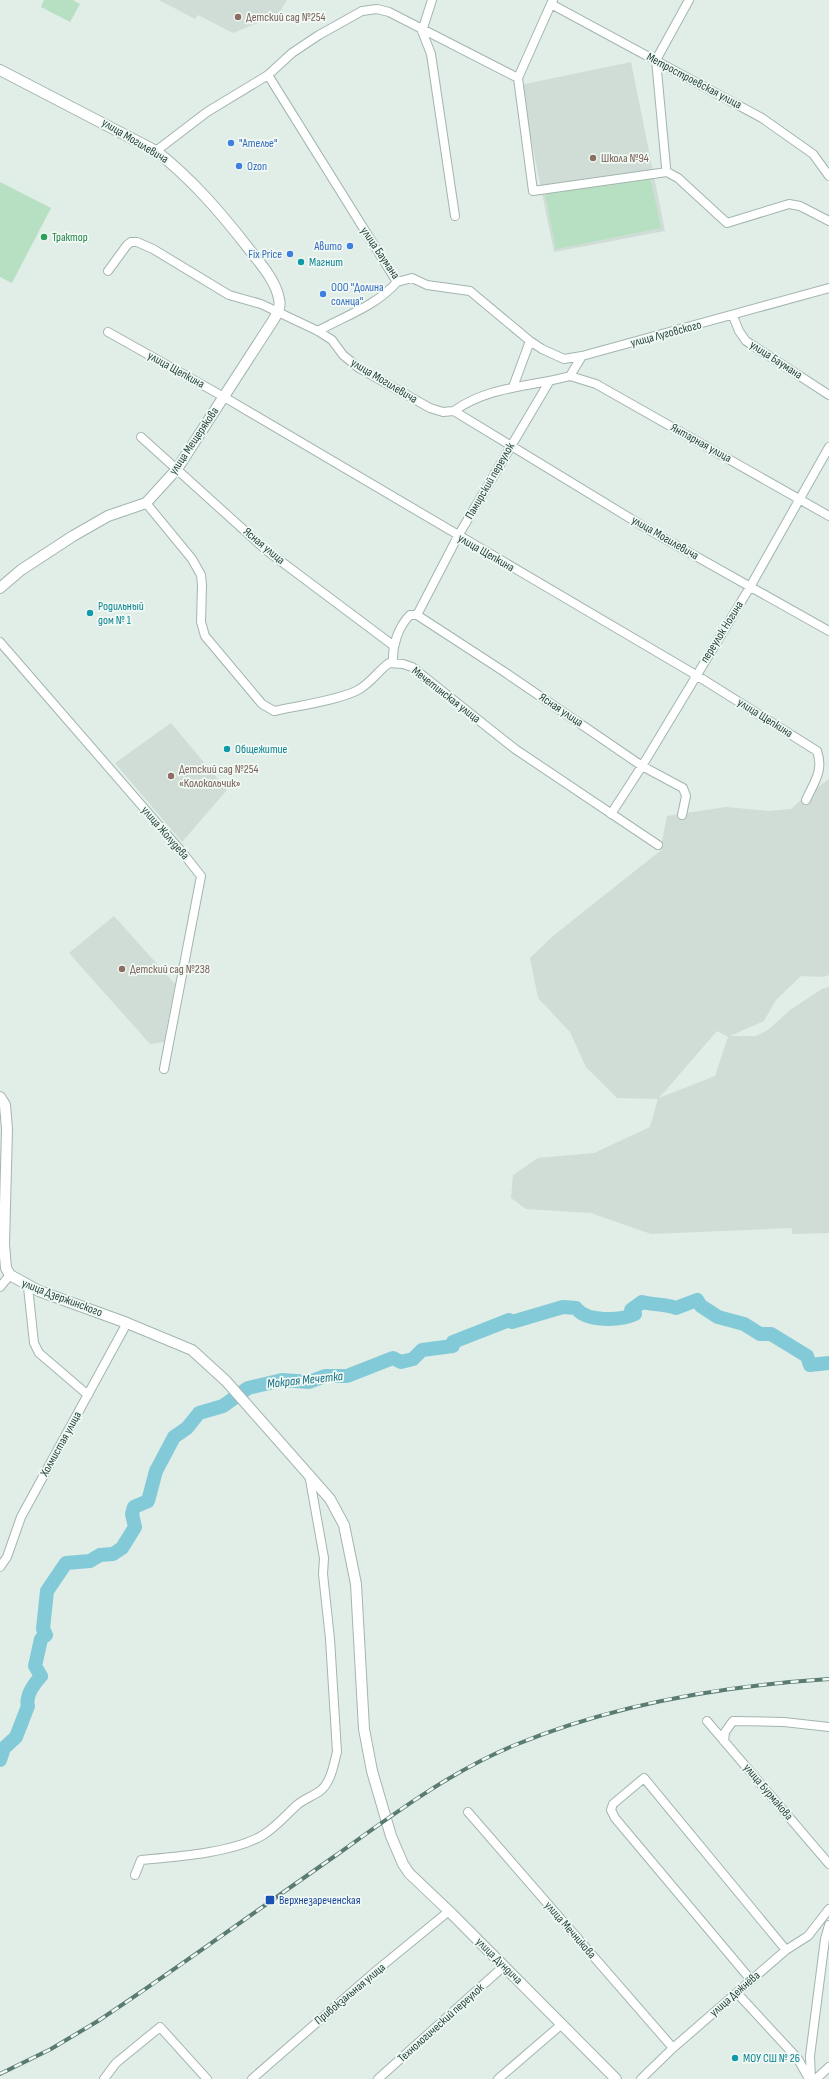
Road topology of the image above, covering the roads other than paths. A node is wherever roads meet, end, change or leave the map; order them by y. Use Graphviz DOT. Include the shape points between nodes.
graph roads {
  1 [pos="432,0"];
  2 [pos="689,0"];
  3 [pos="552,2"];
  4 [pos="422,30"];
  5 [pos="656,60"];
  6 [pos="0,70"];
  7 [pos="268,75"];
  8 [pos="518,78"];
  9 [pos="156,151"];
  10 [pos="666,167"];
  11 [pos="829,176"];
  12 [pos="455,216"];
  13 [pos="829,222"];
  14 [pos="108,271"];
  15 [pos="397,282"];
  16 [pos="829,288"];
  17 [pos="278,312"];
  18 [pos="733,316"];
  19 [pos="318,331"];
  20 [pos="108,332"];
  21 [pos="530,341"];
  22 [pos="582,356"];
  23 [pos="570,376"];
  24 [pos="549,382"];
  25 [pos="512,387"];
  26 [pos="829,395"];
  27 [pos="224,397"];
  28 [pos="454,411"];
  29 [pos="141,437"];
  30 [pos="510,446"];
  31 [pos="829,447"];
  32 [pos="177,469"];
  33 [pos="799,498"];
  34 [pos="146,503"];
  35 [pos="829,516"];
  36 [pos="458,536"];
  37 [pos="750,586"];
  38 [pos="0,588"];
  39 [pos="417,615"];
  40 [pos="829,631"];
  41 [pos="0,642"];
  42 [pos="394,646"];
  43 [pos="393,663"];
  44 [pos="696,675"];
  45 [pos="642,766"];
  46 [pos="806,800"];
  47 [pos="611,814"];
  48 [pos="682,815"];
  49 [pos="658,845"];
  50 [pos="164,1069"];
  51 [pos="0,1097"];
  52 [pos="10,1275"];
  53 [pos="28,1287"];
  54 [pos="0,1288"];
  55 [pos="127,1323"];
  56 [pos="88,1395"];
  57 [pos="309,1474"];
  58 [pos="0,1567"];
  59 [pos="707,1721"];
  60 [pos="829,1727"];
  61 [pos="724,1740"];
  62 [pos="468,1812"];
  63 [pos="829,1864"];
  64 [pos="136,1876"];
  65 [pos="829,1909"];
  66 [pos="449,1911"];
  67 [pos="829,1925"];
  68 [pos="786,1950"];
  69 [pos="504,1966"];
  70 [pos="751,1980"];
  71 [pos="737,1993"];
  72 [pos="562,2024"];
  73 [pos="673,2048"];
  74 [pos="829,2067"];
  75 [pos="104,2079"];
  76 [pos="207,2079"];
  77 [pos="252,2079"];
  78 [pos="378,2079"];
  79 [pos="498,2079"];
  80 [pos="616,2079"];
  81 [pos="641,2079"];
  82 [pos="810,2079"];
  83 [pos="816,2079"];
  1 -- 4 [label="street"];
  2 -- 5 [label="street"];
  3 -- 5 [label="street, Метростроевская улица"];
  3 -- 8 [label="street"];
  4 -- 7 [label="street" via="389,12 377,9 362,11 292,53"];
  4 -- 8 [label="street"];
  4 -- 12 [label="street" via="430,54"];
  5 -- 10 [label="street"];
  5 -- 11 [label="street, Метростроевская улица" via="762,118 813,154"];
  6 -- 9 [label="street, улица Могилевича"];
  7 -- 9 [label="street" via="207,112"];
  7 -- 15 [label="street, улица Баумана"];
  8 -- 13 [label="street" via="533,191 668,172 678,178 727,223 789,204 800,206"];
  9 -- 17 [label="street, улица Могилевича" via="178,168 196,187 258,260 279,297"];
  14 -- 17 [label="street" via="127,245 137,242 229,294"];
  15 -- 19 [label="street" via="389,292 376,301"];
  15 -- 21 [label="street, улица Баумана" via="412,278 427,285 470,291"];
  16 -- 18 [label="street, улица Луговского"];
  17 -- 19 [label="street, улица Могилевича"];
  17 -- 27 [label="street, улица Мещерякова"];
  18 -- 22 [label="street, улица Луговского"];
  18 -- 26 [label="street, улица Баумана" via="746,341"];
  19 -- 28 [label="street, улица Могилевича" via="332,340 343,355 359,368 430,408 442,412"];
  20 -- 27 [label="street, улица Щепкина"];
  21 -- 22 [label="street, улица Баумана" via="564,359"];
  21 -- 25 [label="street"];
  22 -- 23 [label="street"];
  23 -- 24 [label="street"];
  23 -- 33 [label="street, Янтарная улица" via="596,384"];
  24 -- 25 [label="street"];
  24 -- 30 [label="street, Памирский переулок"];
  25 -- 28 [label="street" via="475,400"];
  27 -- 32 [label="street, улица Мещерякова"];
  27 -- 36 [label="street, улица Щепкина"];
  28 -- 30 [label="street, улица Могилевича"];
  29 -- 32 [label="street, Ясная улица"];
  30 -- 36 [label="street, Памирский переулок"];
  30 -- 37 [label="street, улица Могилевича"];
  31 -- 33 [label="street, переулок Ногина"];
  32 -- 34 [label="street, улица Мещерякова"];
  32 -- 42 [label="street, Ясная улица" via="266,550"];
  33 -- 35 [label="street, Янтарная улица"];
  33 -- 37 [label="street, переулок Ногина"];
  34 -- 38 [label="street, улица Мещерякова" via="108,516 73,536 21,570"];
  34 -- 43 [label="street" via="192,559 201,574 201,622 205,636 262,704 274,712 357,690 368,684 385,666"];
  36 -- 39 [label="street, Памирский переулок"];
  36 -- 44 [label="street, улица Щепкина"];
  37 -- 40 [label="street, улица Могилевича"];
  37 -- 44 [label="street, переулок Ногина"];
  39 -- 42 [label="street, Памирский переулок" via="410,615 403,623"];
  39 -- 45 [label="street, Ясная улица"];
  41 -- 50 [label="street, улица Жолудева" via="201,876"];
  42 -- 43 [label="street, Памирский переулок"];
  43 -- 47 [label="street, Мечетинская улица" via="412,668 515,749"];
  44 -- 45 [label="street, переулок Ногина"];
  44 -- 46 [label="street, улица Щепкина" via="817,751 820,770"];
  45 -- 47 [label="street, переулок Ногина"];
  45 -- 48 [label="street, Ясная улица" via="682,788 686,796"];
  47 -- 49 [label="street, Мечетинская улица"];
  51 -- 52 [label="street, улица Дзержинского" via="5,1105 7,1129 4,1244 6,1268"];
  52 -- 53 [label="street, улица Дзержинского"];
  52 -- 54 [label="street"];
  53 -- 55 [label="street, улица Дзержинского"];
  53 -- 56 [label="street" via="34,1343 39,1353"];
  55 -- 56 [label="street, Холмистая улица"];
  55 -- 57 [label="street, улица Дзержинского" via="192,1350 226,1381"];
  56 -- 58 [label="street, Холмистая улица" via="21,1517 8,1557"];
  57 -- 64 [label="street" via="324,1558 323,1574 337,1752 333,1769 322,1790 298,1804 273,1829 261,1836 231,1847 184,1856 141,1860"];
  57 -- 66 [label="street, улица Дундича" via="330,1499 344,1525 356,1584 364,1729 372,1771 392,1836 409,1873"];
  59 -- 61 [label="street, улица Бурмакова"];
  60 -- 61 [label="street" via="784,1722 733,1721 725,1732"];
  61 -- 63 [label="street, улица Бурмакова"];
  62 -- 73 [label="street, улица Мечникова"];
  65 -- 68 [label="street, улица Дежнёва" via="808,1936"];
  66 -- 69 [label="street, улица Дундича"];
  66 -- 77 [label="street, Привокзальная улица"];
  67 -- 82 [label="street" via="810,2056"];
  68 -- 70 [label="street, улица Дежнёва"];
  68 -- 70 [label="street" via="644,1778 613,1804 611,1810 615,1818"];
  69 -- 72 [label="street, улица Дундича"];
  69 -- 78 [label="street, Технологический переулок"];
  70 -- 71 [label="street, улица Дежнёва"];
  71 -- 73 [label="street, улица Дежнёва"];
  71 -- 82 [label="street" via="798,2059"];
  72 -- 79 [label="street"];
  72 -- 80 [label="street, улица Дундича"];
  73 -- 81 [label="street, улица Дежнёва"];
  74 -- 83 [label="street"];
  75 -- 76 [label="street" via="116,2063 160,2027"];
}
